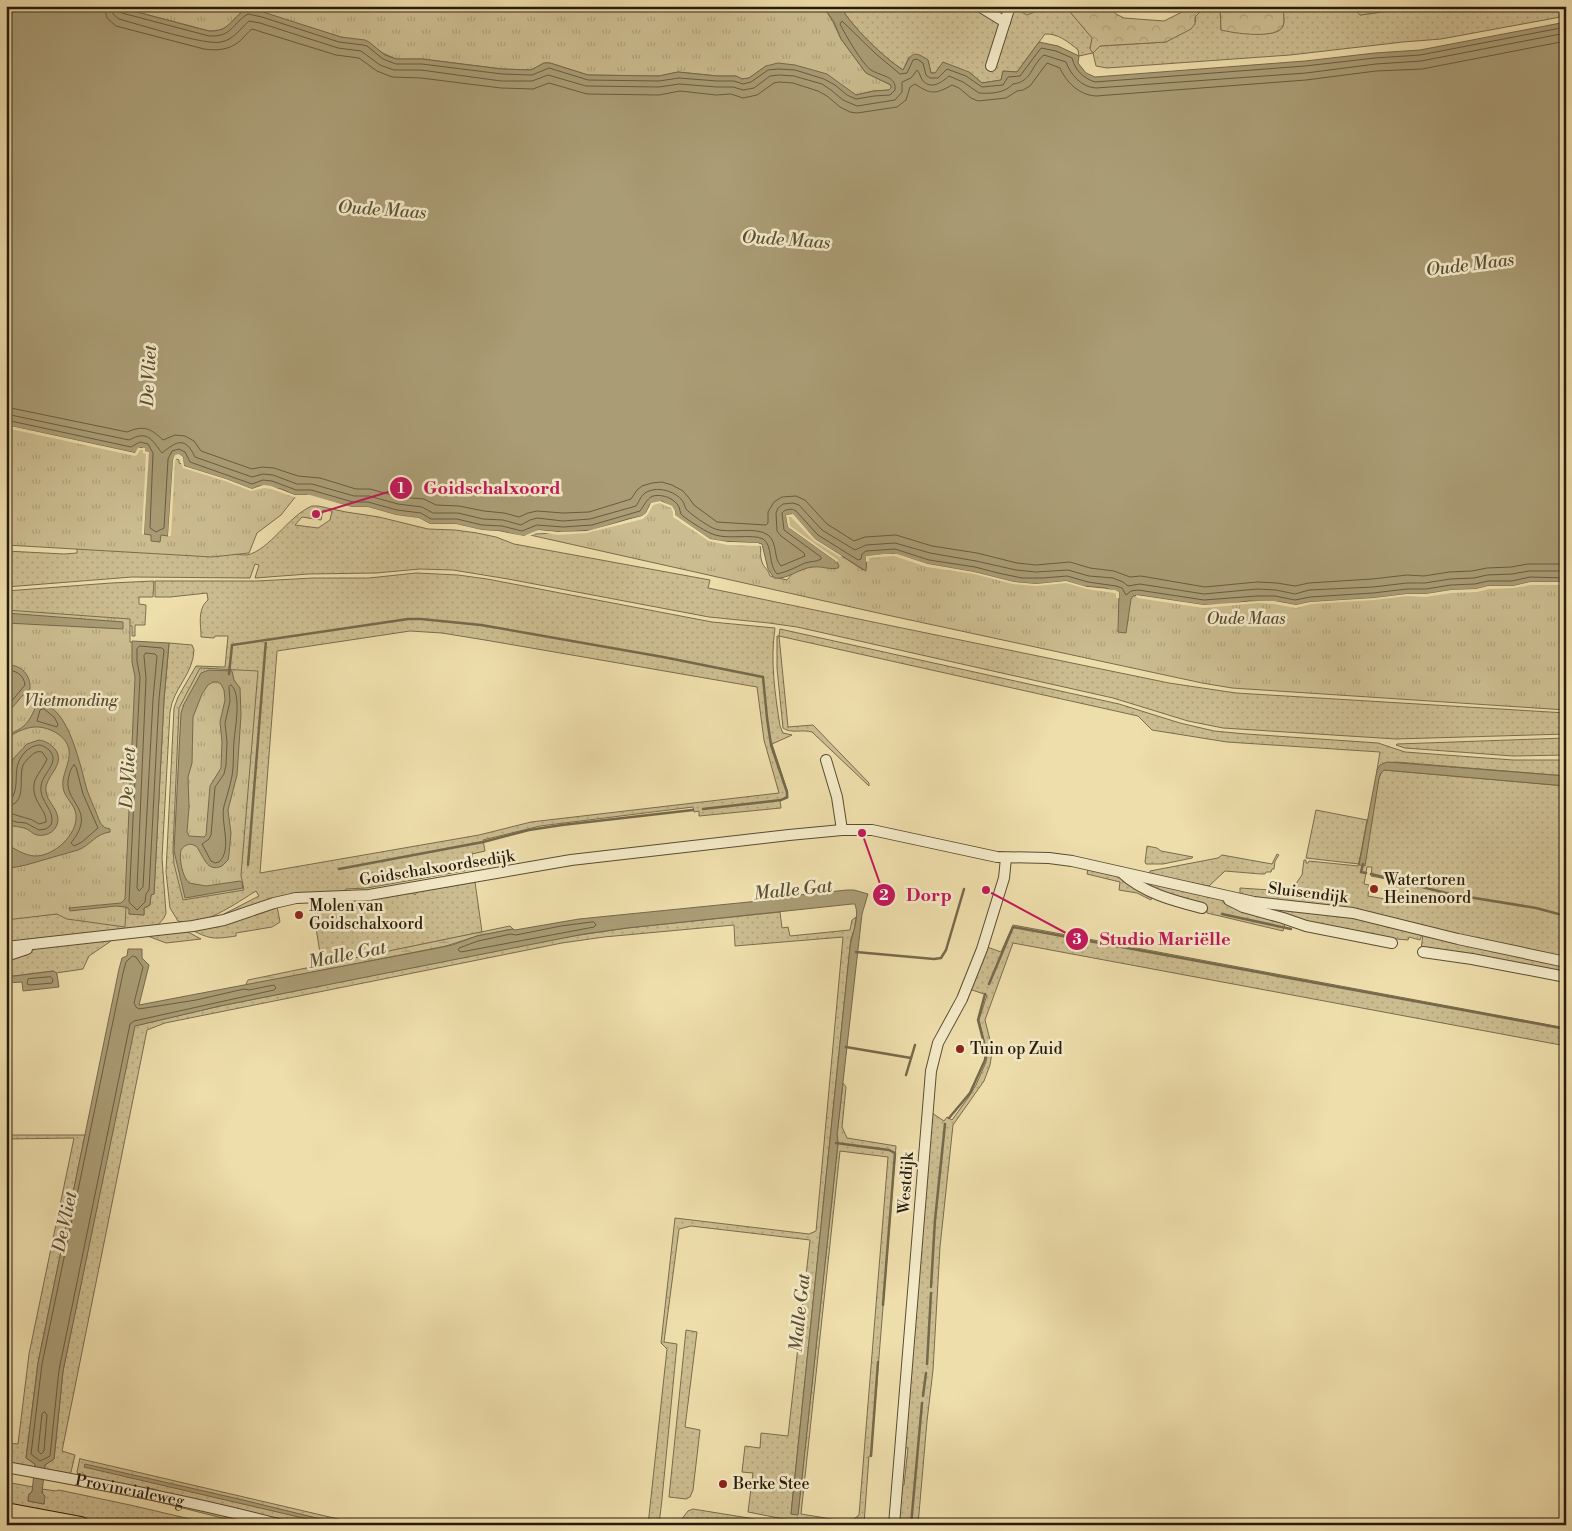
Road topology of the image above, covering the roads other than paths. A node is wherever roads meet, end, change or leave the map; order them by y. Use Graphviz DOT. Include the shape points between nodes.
graph roads {
  1 [pos="979,6"];
  2 [pos="1010,6"];
  3 [pos="1005,22"];
  4 [pos="990,66"];
  5 [pos="826,760"];
  6 [pos="842,830"];
  7 [pos="1006,858"];
  8 [pos="1121,872"];
  9 [pos="1223,895"];
  10 [pos="1202,908"];
  11 [pos="39,944"];
  12 [pos="1392,944"];
  13 [pos="6,947"];
  14 [pos="1423,952"];
  15 [pos="6,956"];
  16 [pos="1566,962"];
  17 [pos="1566,977"];
  18 [pos="6,1468"];
  19 [pos="6,1511"];
  20 [pos="81,1525"];
  21 [pos="282,1525"];
  22 [pos="894,1525"];
  1 -- 3 [label="street"];
  2 -- 3 [label="street"];
  3 -- 4 [label="street"];
  5 -- 6 [label="street"];
  6 -- 7 [label="street, Goidschalxoordsedijk" via="872,830"];
  6 -- 11 [label="street, Goidschalxoordsedijk" via="578,859 369,895 296,898 193,926"];
  7 -- 8 [label="street, Sluisendijk" via="1055,859"];
  7 -- 22 [label="street, Westdijk" via="1004,878 982,949 959,1006 938,1043 931,1071"];
  8 -- 9 [label="street, Sluisendijk"];
  8 -- 10 [label="street, Sluisendijk" via="1150,891"];
  9 -- 12 [label="street, Sluisendijk" via="1235,904 1302,925"];
  9 -- 16 [label="street, Sluisendijk" via="1353,913"];
  11 -- 13 [label="street, Goidschalxoordsedijk"];
  11 -- 15 [label="street, Goidschalxoordsedijk"];
  14 -- 17 [label="street"];
  18 -- 21 [label="street, Provincialeweg" via="186,1502"];
  19 -- 20 [label="main road"];
}
